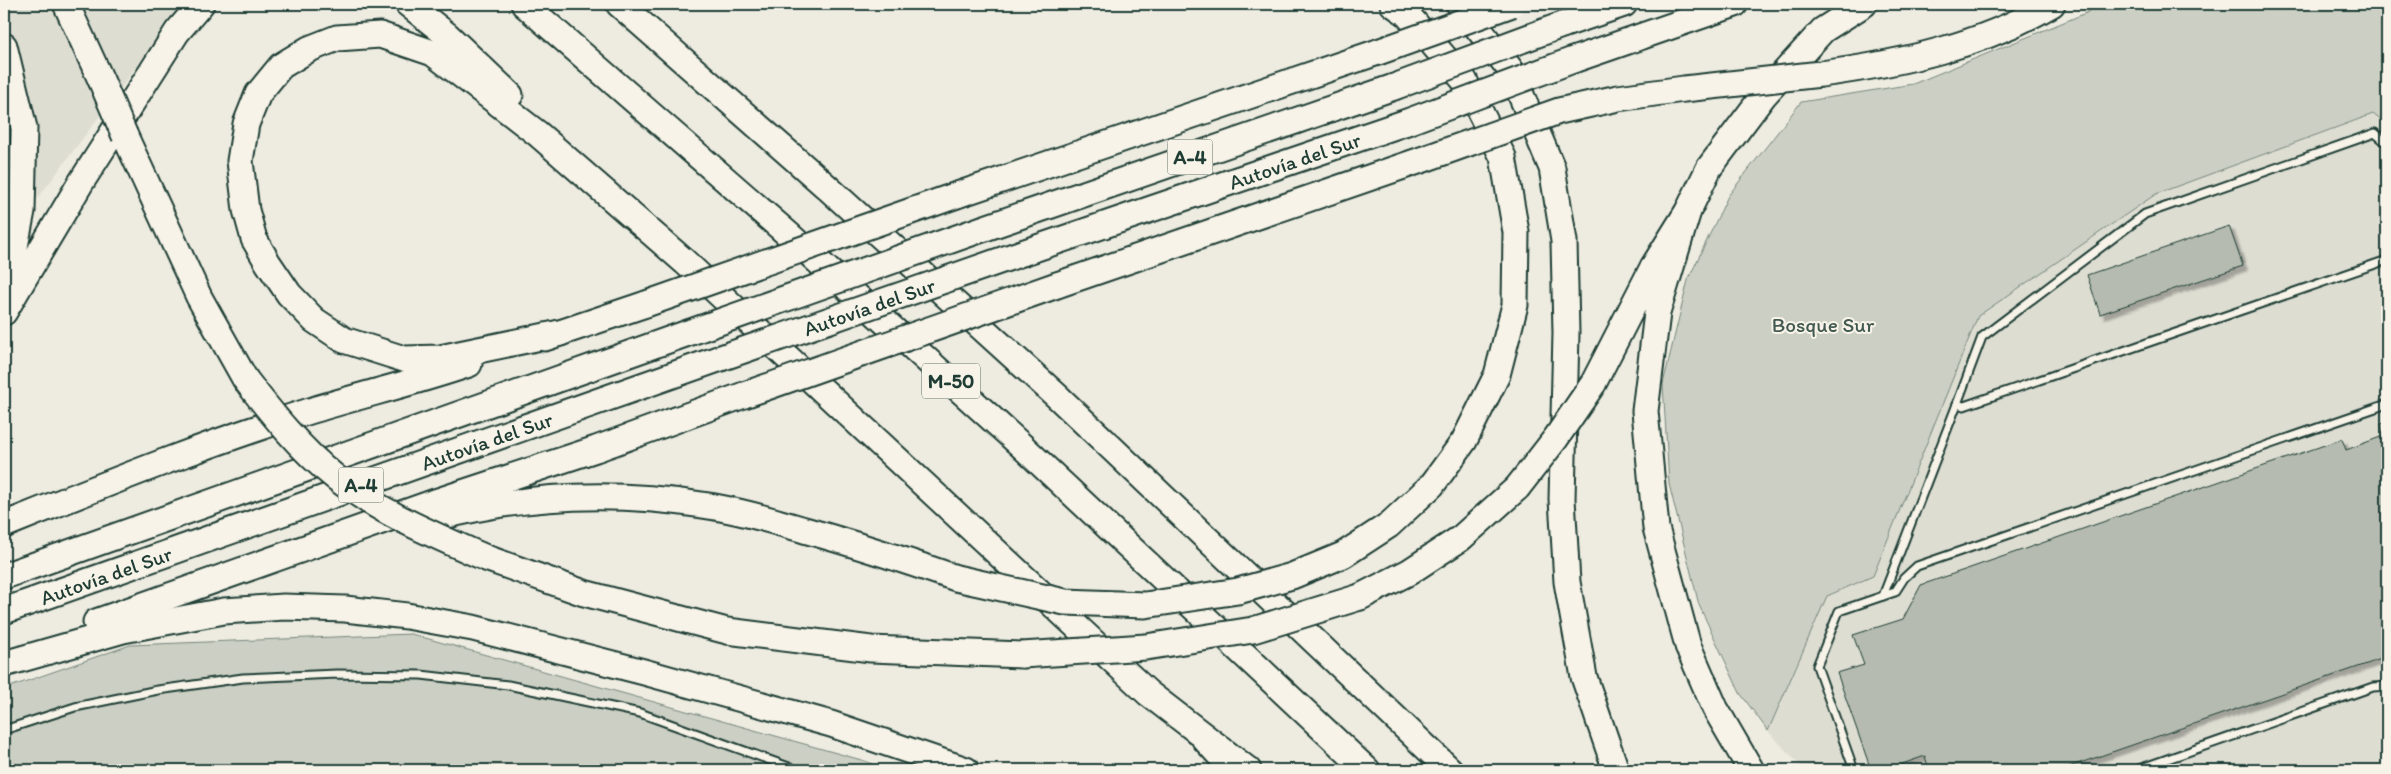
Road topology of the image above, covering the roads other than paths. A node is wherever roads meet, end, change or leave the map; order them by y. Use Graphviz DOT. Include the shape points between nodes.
graph roads {
  1 [pos="66,4"];
  2 [pos="201,4"];
  3 [pos="408,4"];
  4 [pos="524,4"];
  5 [pos="619,4"];
  6 [pos="1392,4"];
  7 [pos="1459,4"];
  8 [pos="1512,4"];
  9 [pos="1624,4"];
  10 [pos="1735,4"];
  11 [pos="1864,4"];
  12 [pos="2052,4"];
  13 [pos="4,46"];
  14 [pos="2387,143"];
  15 [pos="1688,210"];
  16 [pos="2387,260"];
  17 [pos="685,262"];
  18 [pos="4,305"];
  19 [pos="4,312"];
  20 [pos="560,333"];
  21 [pos="1957,404"];
  22 [pos="2387,404"];
  23 [pos="4,525"];
  24 [pos="276,560"];
  25 [pos="4,576"];
  26 [pos="1883,596"];
  27 [pos="4,611"];
  28 [pos="1688,646"];
  29 [pos="4,654"];
  30 [pos="4,664"];
  31 [pos="2387,686"];
  32 [pos="1148,693"];
  33 [pos="4,730"];
  34 [pos="797,770"];
  35 [pos="966,770"];
  36 [pos="1221,770"];
  37 [pos="1248,770"];
  38 [pos="1367,770"];
  39 [pos="1450,770"];
  40 [pos="1616,770"];
  41 [pos="1751,770"];
  42 [pos="1770,770"];
  43 [pos="1854,770"];
  44 [pos="2136,770"];
  1 -- 15 [label="highway, bridge" via="199,297 244,379 284,429 336,477 401,519 486,558 584,593 727,631 871,649 1022,655 1146,648 1253,630 1360,597 1409,572 1461,538 1517,488 1593,384 1653,267"];
  2 -- 19 [label="highway" via="177,32 80,184"];
  3 -- 17 [label="highway" via="447,35"];
  4 -- 38 [label="highway, M-50" via="789,235 1016,440"];
  5 -- 39 [label="highway, M-50" via="1059,398"];
  6 -- 24 [label="highway, bridge" via="1406,13 1464,80 1503,157 1516,232 1515,305 1497,376 1464,441 1432,485 1389,525 1343,555 1292,576 1238,590 1145,605 1065,602 956,578 769,519 703,505 642,498 543,498 475,508"];
  7 -- 40 [label="highway" via="1510,69 1552,168 1564,241 1566,333 1562,499 1567,582 1584,677"];
  8 -- 20 [label="highway, bridge"];
  9 -- 25 [label="highway, Autovía del Sur / A-4, bridge"];
  10 -- 27 [label="highway, Autovía del Sur / A-4, bridge" via="1408,122 1022,253"];
  11 -- 15 [label="highway" via="1823,30 1764,95 1709,168"];
  12 -- 24 [label="highway, bridge" via="1966,44 1914,58 1821,74 1618,98 1559,111"];
  13 -- 18 [label="highway" via="24,128 22,211"];
  14 -- 21 [label="lane" via="2375,134 2145,214 1982,337"];
  15 -- 28 [label="highway" via="1657,313 1645,411 1656,528"];
  16 -- 21 [label="lane" via="1964,406"];
  17 -- 20 [label="highway" via="538,134 433,53 380,35 338,38 309,49 280,66 258,94 246,124 240,161 246,210 254,239 268,263 289,294 314,320 344,340 404,358 440,358"];
  17 -- 32 [label="highway"];
  20 -- 23 [label="highway" via="428,378 313,410 177,455"];
  21 -- 26 [label="lane"];
  22 -- 26 [label="lane" via="1917,566 1895,592"];
  24 -- 29 [label="highway"];
  26 -- 43 [label="lane" via="1839,611 1817,666"];
  28 -- 41 [label="highway" via="1715,708"];
  28 -- 42 [label="highway"];
  30 -- 35 [label="highway" via="123,630 224,611 284,607 345,609 473,628 644,672 831,724"];
  31 -- 44 [label="lane" via="2373,687"];
  32 -- 36 [label="lane"];
  32 -- 37 [label="highway"];
  33 -- 34 [label="lane" via="75,707 158,690 243,678 420,675 508,685 640,713"];
}
